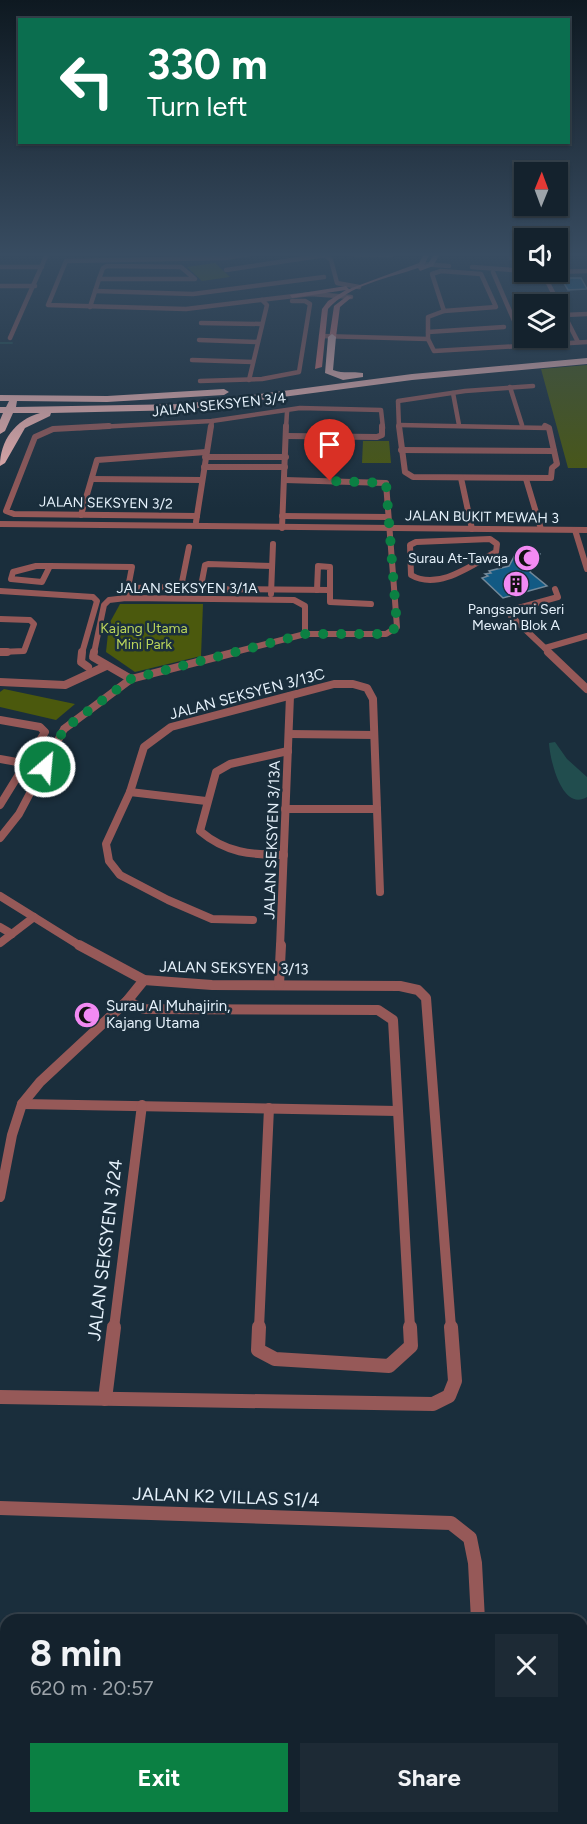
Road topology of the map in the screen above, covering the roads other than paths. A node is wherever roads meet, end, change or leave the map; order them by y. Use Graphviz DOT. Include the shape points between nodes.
graph roads {
  1 [pos="304,339"];
  2 [pos="321,339"];
  3 [pos="332,339"];
  4 [pos="428,339"];
  5 [pos="577,339"];
  6 [pos="199,340"];
  7 [pos="258,342"];
  8 [pos="578,342"];
  9 [pos="587,342"];
  10 [pos="568,343"];
  11 [pos="514,347"];
  12 [pos="587,354"];
  13 [pos="192,360"];
  14 [pos="587,361"];
  15 [pos="253,362"];
  16 [pos="318,367"];
  17 [pos="397,372"];
  18 [pos="249,380"];
  19 [pos="200,381"];
  20 [pos="533,386"];
  21 [pos="510,387"];
  22 [pos="255,392"];
  23 [pos="453,393"];
  24 [pos="20,398"];
  25 [pos="0,400"];
  26 [pos="0,410"];
  27 [pos="84,410"];
  28 [pos="287,412"];
  29 [pos="212,421"];
  30 [pos="399,425"];
  31 [pos="459,425"];
  32 [pos="522,425"];
  33 [pos="0,431"];
  34 [pos="287,436"];
  35 [pos="0,448"];
  36 [pos="401,450"];
  37 [pos="554,451"];
  38 [pos="206,454"];
  39 [pos="286,457"];
  40 [pos="0,463"];
  41 [pos="204,467"];
  42 [pos="285,467"];
  43 [pos="461,478"];
  44 [pos="92,479"];
  45 [pos="526,479"];
  46 [pos="202,480"];
  47 [pos="285,480"];
  48 [pos="14,514"];
  49 [pos="81,515"];
  50 [pos="197,516"];
  51 [pos="282,516"];
  52 [pos="388,517"];
  53 [pos="0,524"];
  54 [pos="195,527"];
  55 [pos="282,528"];
  56 [pos="389,528"];
  57 [pos="462,529"];
  58 [pos="472,529"];
  59 [pos="541,530"];
  60 [pos="575,530"];
  61 [pos="587,531"];
  62 [pos="464,539"];
  63 [pos="273,544"];
  64 [pos="189,547"];
  65 [pos="50,566"];
  66 [pos="272,566"];
  67 [pos="587,568"];
  68 [pos="129,588"];
  69 [pos="555,589"];
  70 [pos="271,590"];
  71 [pos="317,590"];
  72 [pos="0,591"];
  73 [pos="330,591"];
  74 [pos="126,598"];
  75 [pos="271,600"];
  76 [pos="371,604"];
  77 [pos="0,619"];
  78 [pos="305,634"];
  79 [pos="587,636"];
  80 [pos="545,648"];
  81 [pos="0,652"];
  82 [pos="103,664"];
  83 [pos="86,670"];
  84 [pos="131,679"];
  85 [pos="0,682"];
  86 [pos="587,689"];
  87 [pos="290,696"];
  88 [pos="0,720"];
  89 [pos="289,734"];
  90 [pos="374,735"];
  91 [pos="288,751"];
  92 [pos="0,759"];
  93 [pos="24,764"];
  94 [pos="45,767"];
  95 [pos="129,792"];
  96 [pos="206,801"];
  97 [pos="0,805"];
  98 [pos="285,809"];
  99 [pos="377,810"];
  100 [pos="0,838"];
  101 [pos="284,855"];
  102 [pos="380,892"];
  103 [pos="0,896"];
  104 [pos="34,917"];
  105 [pos="253,920"];
  106 [pos="0,927"];
  107 [pos="12,934"];
  108 [pos="0,943"];
  109 [pos="144,980"];
  110 [pos="279,985"];
  111 [pos="127,1001"];
  112 [pos="22,1104"];
  113 [pos="142,1105"];
  114 [pos="269,1108"];
  115 [pos="397,1111"];
  116 [pos="3,1165"];
  117 [pos="0,1197"];
  118 [pos="0,1397"];
  119 [pos="105,1399"];
  120 [pos="0,1508"];
  121 [pos="478,1614"];
  1 -- 18 [label="street" via="299,372"];
  2 -- 16 [label="street"];
  3 -- 17 [label="highway" via="327,370 330,373 343,377"];
  4 -- 11 [label="street" via="434,351"];
  5 -- 8 [label="street"];
  6 -- 7 [label="street"];
  7 -- 15 [label="street"];
  8 -- 9 [label="street"];
  8 -- 10 [label="street"];
  12 -- 17 [label="highway"];
  13 -- 15 [label="street"];
  14 -- 27 [label="highway" via="412,377 184,407"];
  15 -- 18 [label="street"];
  17 -- 22 [label="highway"];
  18 -- 19 [label="street"];
  20 -- 21 [label="street"];
  21 -- 23 [label="street"];
  21 -- 32 [label="street"];
  22 -- 24 [label="highway" via="107,399"];
  22 -- 25 [label="highway" via="112,402"];
  23 -- 30 [label="street" via="398,401"];
  23 -- 31 [label="street"];
  24 -- 25 [label="highway"];
  24 -- 33 [label="highway"];
  24 -- 35 [label="highway"];
  26 -- 27 [label="highway"];
  27 -- 40 [label="highway" via="46,414 22,423"];
  28 -- 29 [label="street, JALAN SEKSYEN 3/4"];
  28 -- 34 [label="street"];
  28 -- 34 [label="street, JALAN SEKSYEN 3/4" via="300,408 381,410 382,435"];
  29 -- 38 [label="street"];
  29 -- 48 [label="street, JALAN SEKSYEN 3/4" via="60,428 35,436 6,506 6,511"];
  30 -- 31 [label="street"];
  30 -- 36 [label="street"];
  31 -- 32 [label="street"];
  32 -- 37 [label="street" via="549,428"];
  34 -- 39 [label="street"];
  36 -- 37 [label="street"];
  36 -- 43 [label="street" via="409,476"];
  37 -- 45 [label="street" via="557,464 552,468 551,478"];
  38 -- 39 [label="street"];
  38 -- 41 [label="street"];
  38 -- 44 [label="street" via="97,460"];
  39 -- 42 [label="street"];
  41 -- 42 [label="street"];
  41 -- 46 [label="street"];
  42 -- 47 [label="street"];
  43 -- 45 [label="street"];
  43 -- 58 [label="street"];
  44 -- 46 [label="street"];
  44 -- 49 [label="street"];
  45 -- 59 [label="street"];
  46 -- 50 [label="street"];
  47 -- 51 [label="street"];
  47 -- 52 [label="street" via="383,482"];
  48 -- 49 [label="street, JALAN SEKSYEN 3/2"];
  49 -- 50 [label="street, JALAN SEKSYEN 3/2"];
  50 -- 54 [label="street"];
  51 -- 52 [label="street"];
  51 -- 55 [label="street"];
  52 -- 56 [label="street"];
  53 -- 54 [label="street, JALAN BUKIT MEWAH 3"];
  54 -- 55 [label="street, JALAN BUKIT MEWAH 3"];
  55 -- 56 [label="street, JALAN BUKIT MEWAH 3"];
  56 -- 57 [label="street, JALAN BUKIT MEWAH 3"];
  56 -- 78 [label="street" via="397,627 386,634"];
  57 -- 58 [label="street, JALAN BUKIT MEWAH 3"];
  57 -- 62 [label="street"];
  58 -- 59 [label="street, JALAN BUKIT MEWAH 3"];
  59 -- 60 [label="street, JALAN BUKIT MEWAH 3"];
  60 -- 61 [label="street, JALAN BUKIT MEWAH 3"];
  60 -- 67 [label="street"];
  62 -- 62 [label="street" via="490,540 497,544 496,552 437,580 411,575 410,545"];
  63 -- 66 [label="street"];
  64 -- 68 [label="street" via="181,587"];
  65 -- 65 [label="street" via="42,582 11,579 13,572"];
  65 -- 68 [label="street" via="132,567"];
  66 -- 70 [label="street"];
  66 -- 70 [label="street" via="205,565 201,586"];
  68 -- 74 [label="street"];
  69 -- 80 [label="street" via="558,597 511,610 511,616"];
  70 -- 71 [label="street"];
  70 -- 75 [label="street"];
  71 -- 73 [label="street"];
  71 -- 73 [label="street" via="318,566 325,565 330,567"];
  72 -- 83 [label="street" via="93,597 97,601 82,650 81,662"];
  73 -- 76 [label="street" via="330,602"];
  74 -- 75 [label="street, JALAN SEKSYEN 3/1A"];
  74 -- 82 [label="street, JALAN SEKSYEN 3/1A" via="104,604 93,657"];
  75 -- 78 [label="street, JALAN SEKSYEN 3/1A" via="294,600 306,606"];
  77 -- 81 [label="street" via="30,620 34,624 24,651"];
  78 -- 84 [label="street"];
  79 -- 80 [label="street"];
  80 -- 86 [label="street"];
  82 -- 83 [label="street" via="92,674"];
  82 -- 84 [label="street"];
  83 -- 85 [label="street" via="65,685"];
  84 -- 94 [label="street" via="64,729"];
  87 -- 89 [label="street, JALAN SEKSYEN 3/13A"];
  87 -- 90 [label="street, JALAN SEKSYEN 3/13C" via="334,684 367,688 373,699"];
  87 -- 95 [label="street, JALAN SEKSYEN 3/13C" via="171,727 157,735 144,747"];
  88 -- 93 [label="street" via="40,727 45,732"];
  89 -- 90 [label="street"];
  89 -- 91 [label="street, JALAN SEKSYEN 3/13A"];
  90 -- 99 [label="street, JALAN SEKSYEN 3/13C"];
  91 -- 96 [label="street" via="221,768"];
  91 -- 98 [label="street, JALAN SEKSYEN 3/13A"];
  92 -- 93 [label="street"];
  93 -- 94 [label="street"];
  93 -- 97 [label="street"];
  94 -- 100 [label="street" via="19,814"];
  95 -- 96 [label="street"];
  95 -- 105 [label="street, JALAN SEKSYEN 3/13C" via="106,844 109,861 120,875 212,919"];
  96 -- 101 [label="street" via="200,831 214,844 251,855"];
  98 -- 99 [label="street"];
  98 -- 101 [label="street, JALAN SEKSYEN 3/13A"];
  99 -- 102 [label="street, JALAN SEKSYEN 3/13C"];
  101 -- 110 [label="street, JALAN SEKSYEN 3/13A"];
  103 -- 104 [label="street, JALAN SEKSYEN 3/13"];
  104 -- 107 [label="street"];
  104 -- 109 [label="street, JALAN SEKSYEN 3/13" via="110,964"];
  106 -- 107 [label="street"];
  107 -- 108 [label="street"];
  109 -- 110 [label="street, JALAN SEKSYEN 3/13"];
  109 -- 111 [label="street"];
  110 -- 119 [label="street, JALAN SEKSYEN 3/13" via="400,986 418,990 426,998 455,1381 449,1396 433,1404"];
  111 -- 112 [label="street" via="40,1082"];
  111 -- 115 [label="street" via="144,1009 378,1010 393,1020"];
  112 -- 113 [label="street"];
  112 -- 116 [label="street"];
  113 -- 114 [label="street"];
  113 -- 119 [label="street, JALAN SEKSYEN 3/24"];
  114 -- 115 [label="street"];
  114 -- 115 [label="street" via="258,1350 275,1359 389,1366 411,1346"];
  116 -- 117 [label="street"];
  118 -- 119 [label="street"];
  120 -- 121 [label="street, JALAN K2 VILLAS S1/4" via="451,1522 470,1538"];
}
